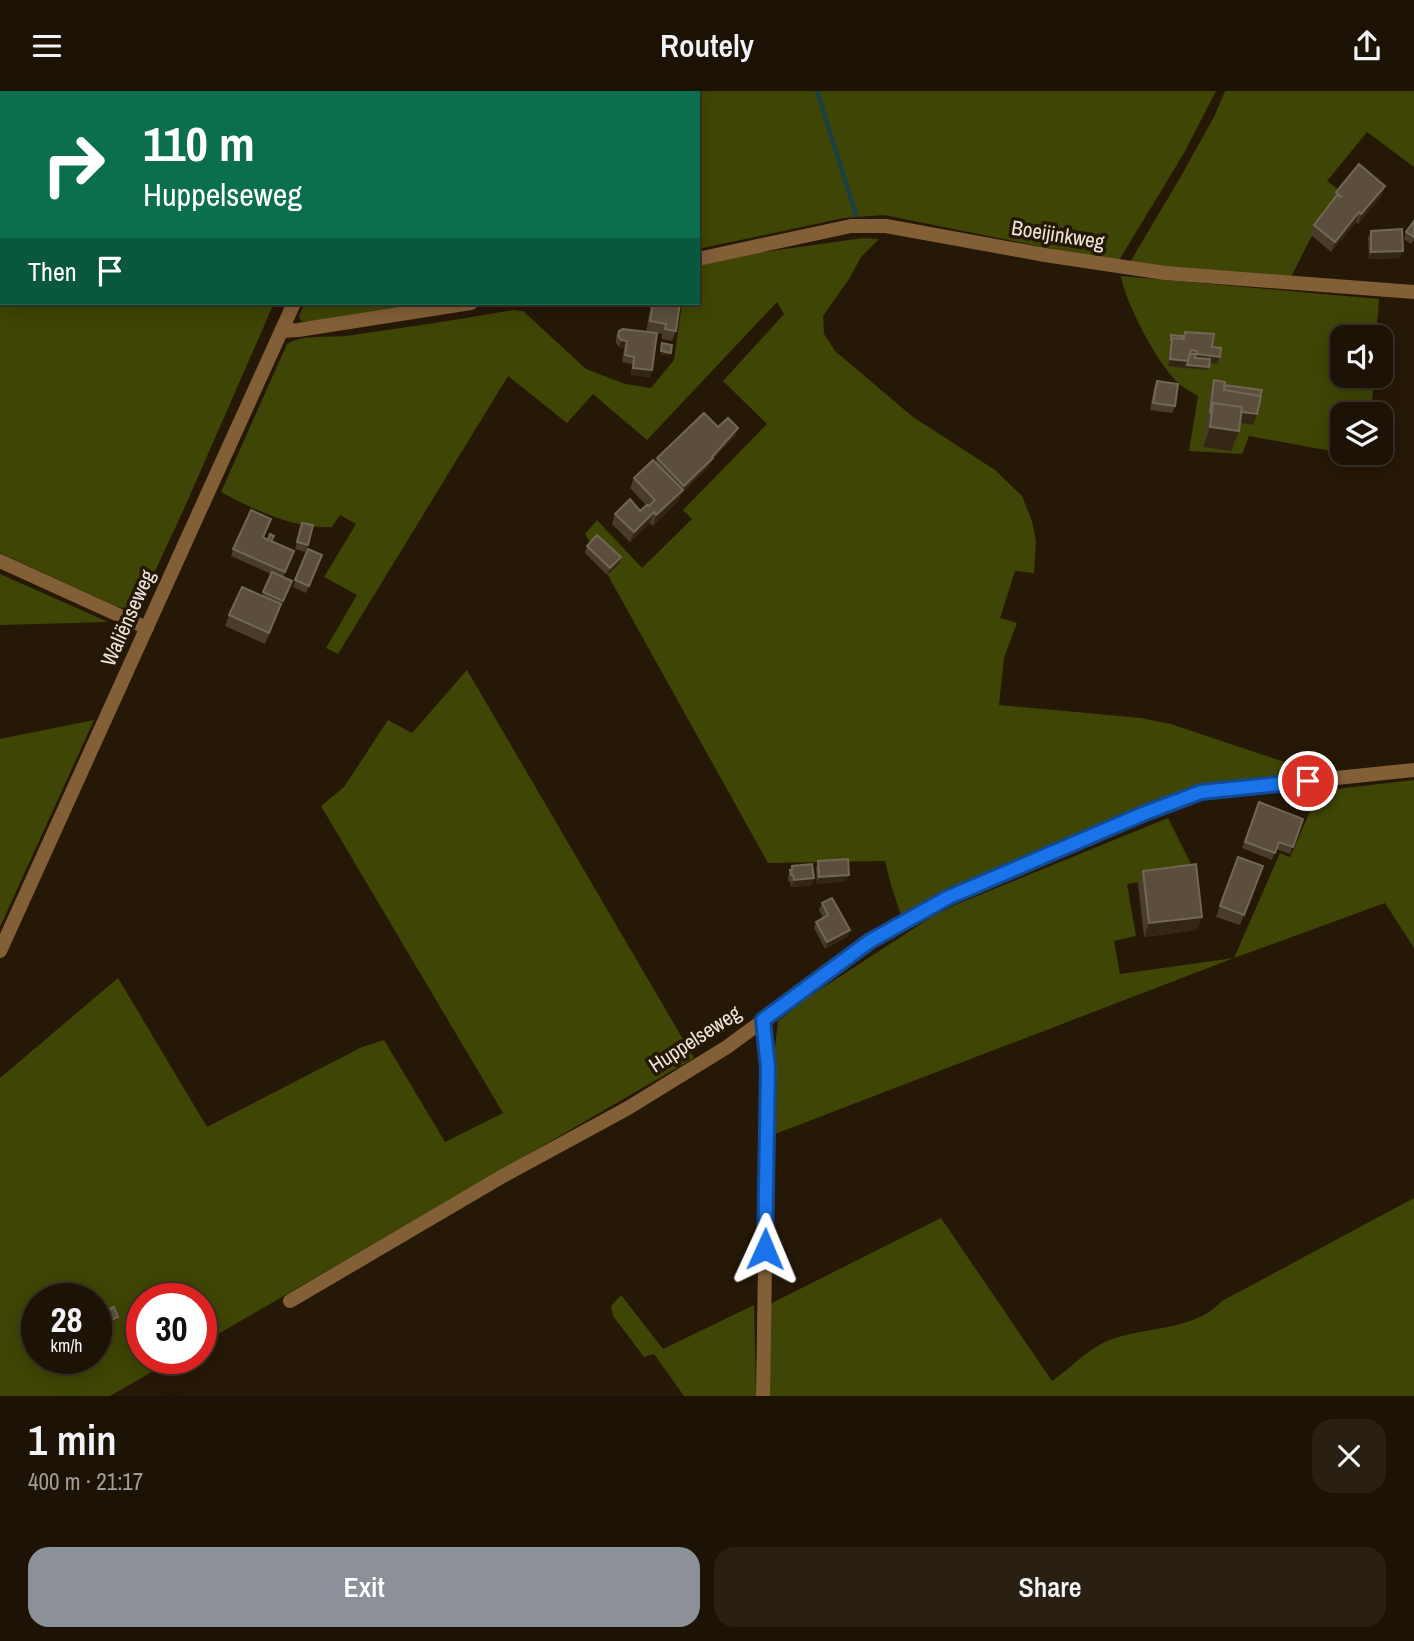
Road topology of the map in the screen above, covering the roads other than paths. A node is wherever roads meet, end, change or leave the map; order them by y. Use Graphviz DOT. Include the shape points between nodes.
graph roads {
  1 [pos="700,258"];
  2 [pos="1414,292"];
  3 [pos="293,305"];
  4 [pos="458,305"];
  5 [pos="281,331"];
  6 [pos="0,561"];
  7 [pos="147,628"];
  8 [pos="1414,770"];
  9 [pos="0,951"];
  10 [pos="763,1020"];
  11 [pos="290,1301"];
  12 [pos="763,1396"];
  1 -- 2 [label="street, Boeijinkweg" via="851,226 886,226 1165,273"];
  3 -- 5 [label="street, Waliënseweg"];
  4 -- 5 [label="street"];
  5 -- 7 [label="street, Waliënseweg"];
  6 -- 7 [label="street"];
  7 -- 9 [label="street, Waliënseweg"];
  8 -- 10 [label="street, Huppelseweg" via="1201,792 1145,813 949,897 870,941"];
  10 -- 11 [label="street, Huppelseweg" via="628,1108"];
  10 -- 12 [label="street" via="768,1068"];
}
